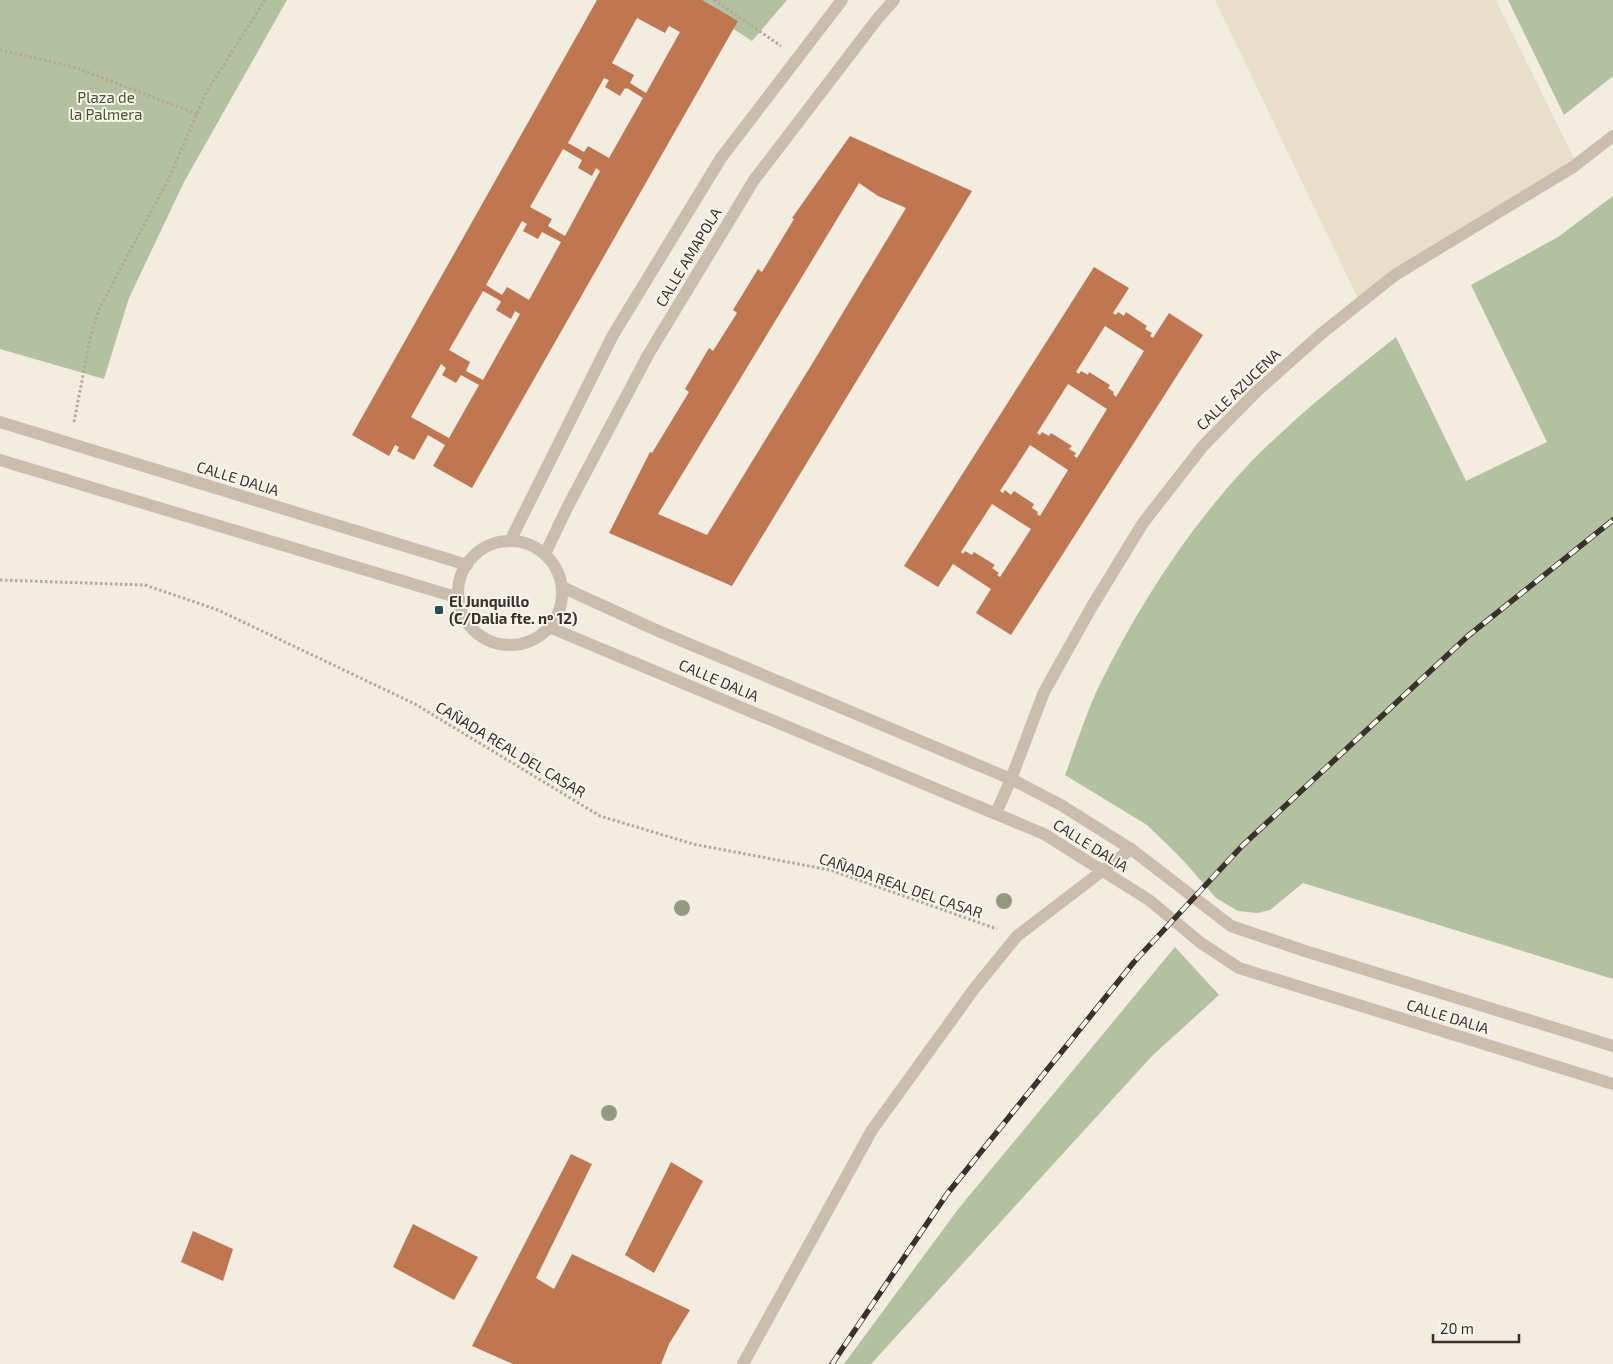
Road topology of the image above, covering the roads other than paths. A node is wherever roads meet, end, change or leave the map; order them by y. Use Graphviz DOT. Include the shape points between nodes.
graph roads {
  1 [pos="842,0"];
  2 [pos="894,0"];
  3 [pos="1613,136"];
  4 [pos="0,422"];
  5 [pos="0,460"];
  6 [pos="510,541"];
  7 [pos="545,554"];
  8 [pos="466,565"];
  9 [pos="562,587"];
  10 [pos="459,598"];
  11 [pos="549,627"];
  12 [pos="1011,779"];
  13 [pos="996,813"];
  14 [pos="1131,849"];
  15 [pos="1101,871"];
  16 [pos="1613,1046"];
  17 [pos="1613,1084"];
  18 [pos="743,1364"];
  1 -- 6 [label="street, CALLE AMAPOLA" via="721,158 613,336"];
  2 -- 7 [label="street, CALLE AMAPOLA" via="754,180 648,355"];
  3 -- 12 [label="street, CALLE AZUCENA" via="1572,167 1395,275 1256,392 1203,446 1143,523 1091,608 1044,692"];
  4 -- 8 [label="street, CALLE DALIA"];
  5 -- 10 [label="street"];
  6 -- 7 [label="street" via="533,546"];
  6 -- 8 [label="street" via="490,545"];
  7 -- 9 [label="street" via="554,564"];
  8 -- 10 [label="street" via="460,580"];
  9 -- 11 [label="street" via="561,605"];
  9 -- 12 [label="street, CALLE DALIA" via="656,630"];
  10 -- 11 [label="street" via="469,624 493,642 521,644"];
  11 -- 13 [label="street, CALLE DALIA"];
  12 -- 13 [label="street, CALLE AZUCENA"];
  12 -- 14 [label="street, CALLE DALIA" via="1061,805"];
  13 -- 15 [label="street, CALLE DALIA" via="1044,834"];
  14 -- 15 [label="street"];
  14 -- 16 [label="street, CALLE DALIA" via="1231,926"];
  15 -- 17 [label="street, CALLE DALIA" via="1149,900 1201,943 1239,968"];
  15 -- 18 [label="street" via="1017,936 974,989 872,1130"];
}
